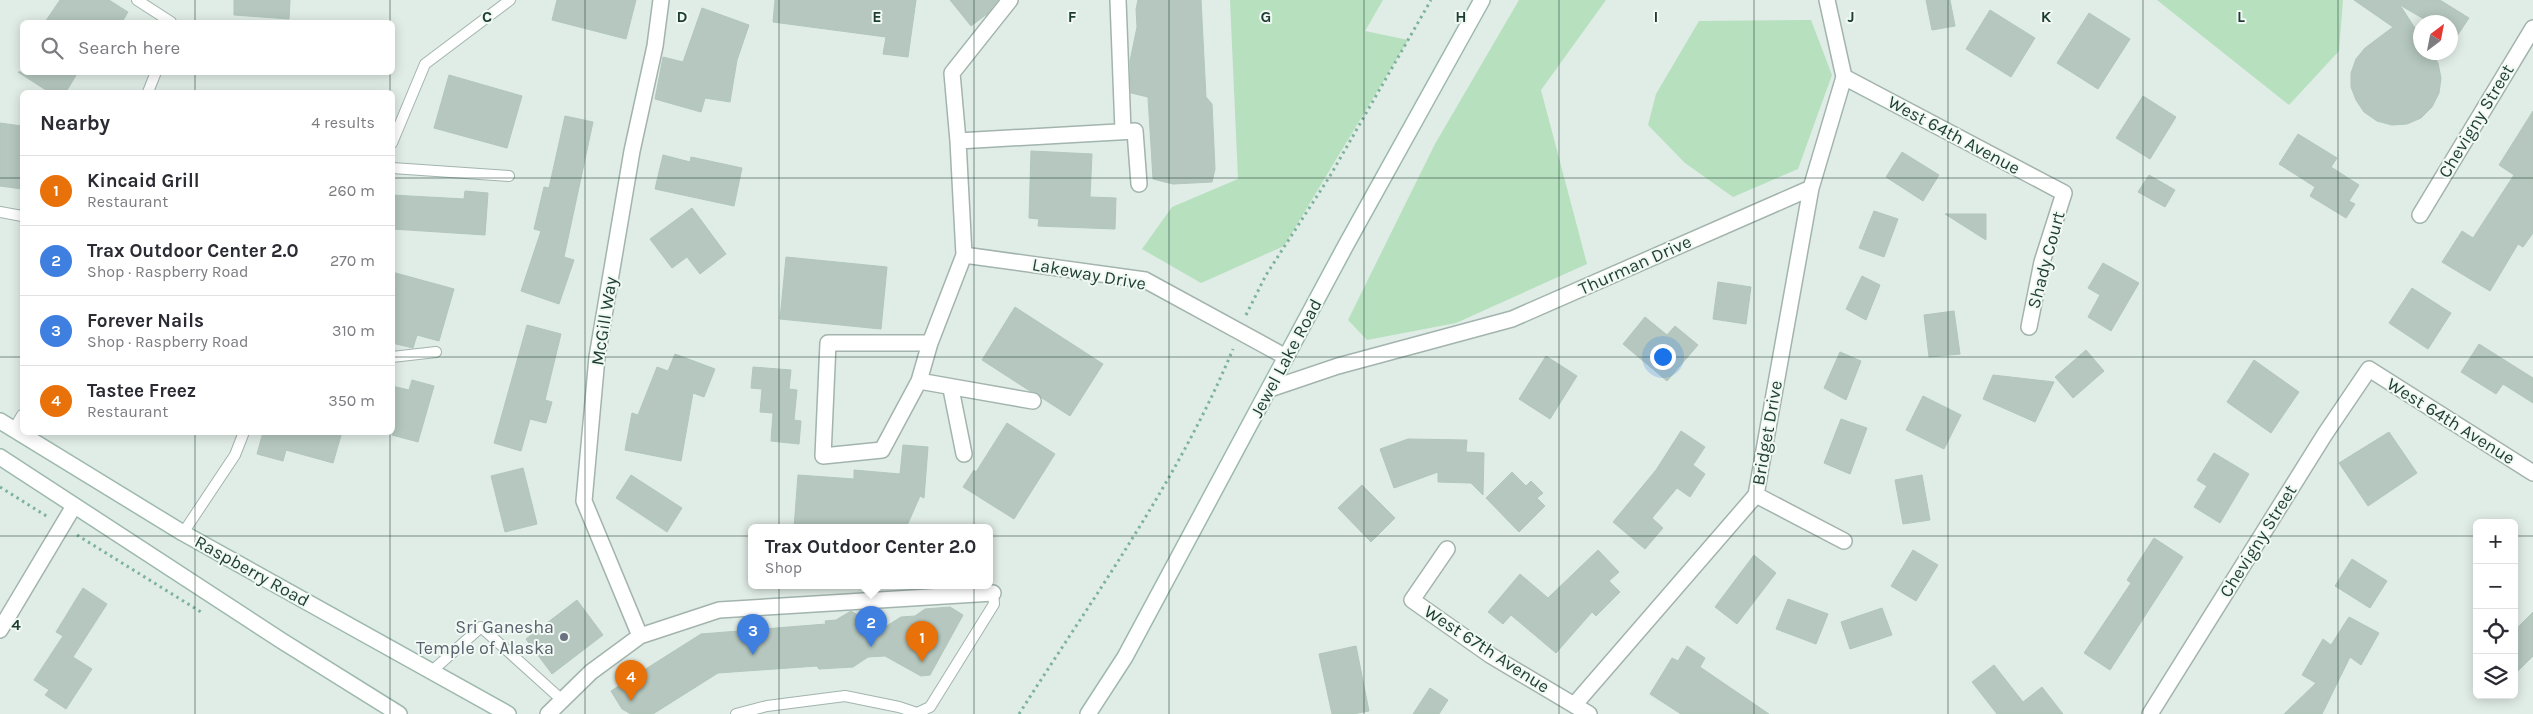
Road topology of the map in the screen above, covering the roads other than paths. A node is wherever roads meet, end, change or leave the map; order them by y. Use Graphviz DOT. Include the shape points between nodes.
graph roads {
  1 [pos="136,0"];
  2 [pos="510,0"];
  3 [pos="662,0"];
  4 [pos="1010,0"];
  5 [pos="1118,0"];
  6 [pos="1482,0"];
  7 [pos="1827,0"];
  8 [pos="168,20"];
  9 [pos="2533,28"];
  10 [pos="155,75"];
  11 [pos="1844,77"];
  12 [pos="149,90"];
  13 [pos="1123,131"];
  14 [pos="395,136"];
  15 [pos="958,141"];
  16 [pos="395,168"];
  17 [pos="509,176"];
  18 [pos="1139,184"];
  19 [pos="1811,188"];
  20 [pos="2064,193"];
  21 [pos="0,212"];
  22 [pos="2420,215"];
  23 [pos="20,216"];
  24 [pos="964,255"];
  25 [pos="2029,327"];
  26 [pos="930,344"];
  27 [pos="436,352"];
  28 [pos="395,357"];
  29 [pos="1286,357"];
  30 [pos="2369,369"];
  31 [pos="919,382"];
  32 [pos="951,389"];
  33 [pos="1270,389"];
  34 [pos="1033,401"];
  35 [pos="20,418"];
  36 [pos="0,421"];
  37 [pos="14,429"];
  38 [pos="20,433"];
  39 [pos="24,435"];
  40 [pos="243,435"];
  41 [pos="964,454"];
  42 [pos="0,457"];
  43 [pos="2533,473"];
  44 [pos="1756,495"];
  45 [pos="74,506"];
  46 [pos="183,533"];
  47 [pos="1844,541"];
  48 [pos="1447,549"];
  49 [pos="993,592"];
  50 [pos="0,630"];
  51 [pos="640,636"];
  52 [pos="432,671"];
  53 [pos="562,700"];
  54 [pos="1575,704"];
  55 [pos="896,710"];
  56 [pos="399,714"];
  57 [pos="508,714"];
  58 [pos="548,714"];
  59 [pos="736,714"];
  60 [pos="1088,714"];
  61 [pos="1589,714"];
  62 [pos="2150,714"];
  1 -- 8 [label="lane"];
  2 -- 14 [label="lane" via="425,64"];
  3 -- 51 [label="street, McGill Way" via="597,357 584,500"];
  4 -- 15 [label="street" via="952,73"];
  5 -- 13 [label="street"];
  6 -- 29 [label="street, Jewel Lake Road"];
  7 -- 11 [label="street"];
  9 -- 22 [label="street, Chevigny Street"];
  10 -- 12 [label="lane"];
  11 -- 19 [label="street"];
  11 -- 20 [label="street, West 64th Avenue"];
  13 -- 15 [label="street"];
  13 -- 18 [label="street" via="1135,131"];
  15 -- 24 [label="street"];
  16 -- 17 [label="lane"];
  19 -- 33 [label="street, Thurman Drive" via="1512,319 1338,366"];
  19 -- 44 [label="street, Bridget Drive"];
  20 -- 25 [label="street, Shady Court" via="2042,262"];
  21 -- 23 [label="lane"];
  24 -- 26 [label="street"];
  24 -- 29 [label="street, Lakeway Drive" via="1145,280"];
  26 -- 31 [label="street"];
  26 -- 31 [label="street" via="828,343 823,456 882,450"];
  27 -- 28 [label="lane"];
  29 -- 33 [label="street, Jewel Lake Road"];
  30 -- 43 [label="street, West 64th Avenue"];
  30 -- 62 [label="street, Chevigny Street"];
  31 -- 32 [label="street"];
  32 -- 34 [label="street"];
  32 -- 41 [label="street"];
  33 -- 60 [label="street, Jewel Lake Road" via="1125,657"];
  35 -- 37 [label="lane"];
  36 -- 37 [label="street, Raspberry Road"];
  37 -- 38 [label="street, Raspberry Road"];
  39 -- 46 [label="street, Raspberry Road"];
  40 -- 46 [label="lane" via="235,455"];
  42 -- 45 [label="street, Raspberry Road"];
  44 -- 47 [label="street"];
  44 -- 54 [label="street, Bridget Drive"];
  45 -- 50 [label="street"];
  45 -- 56 [label="street, Raspberry Road"];
  46 -- 52 [label="street, Raspberry Road"];
  48 -- 54 [label="street, West 67th Avenue" via="1412,600 1490,655"];
  49 -- 51 [label="street" via="719,610"];
  49 -- 55 [label="lane" via="994,604 930,707 917,713"];
  51 -- 53 [label="street" via="590,672"];
  52 -- 53 [label="lane" via="481,627"];
  52 -- 57 [label="street, Raspberry Road"];
  53 -- 58 [label="street"];
  54 -- 61 [label="street, West 67th Avenue"];
  55 -- 59 [label="lane" via="845,696 767,706"];
}
